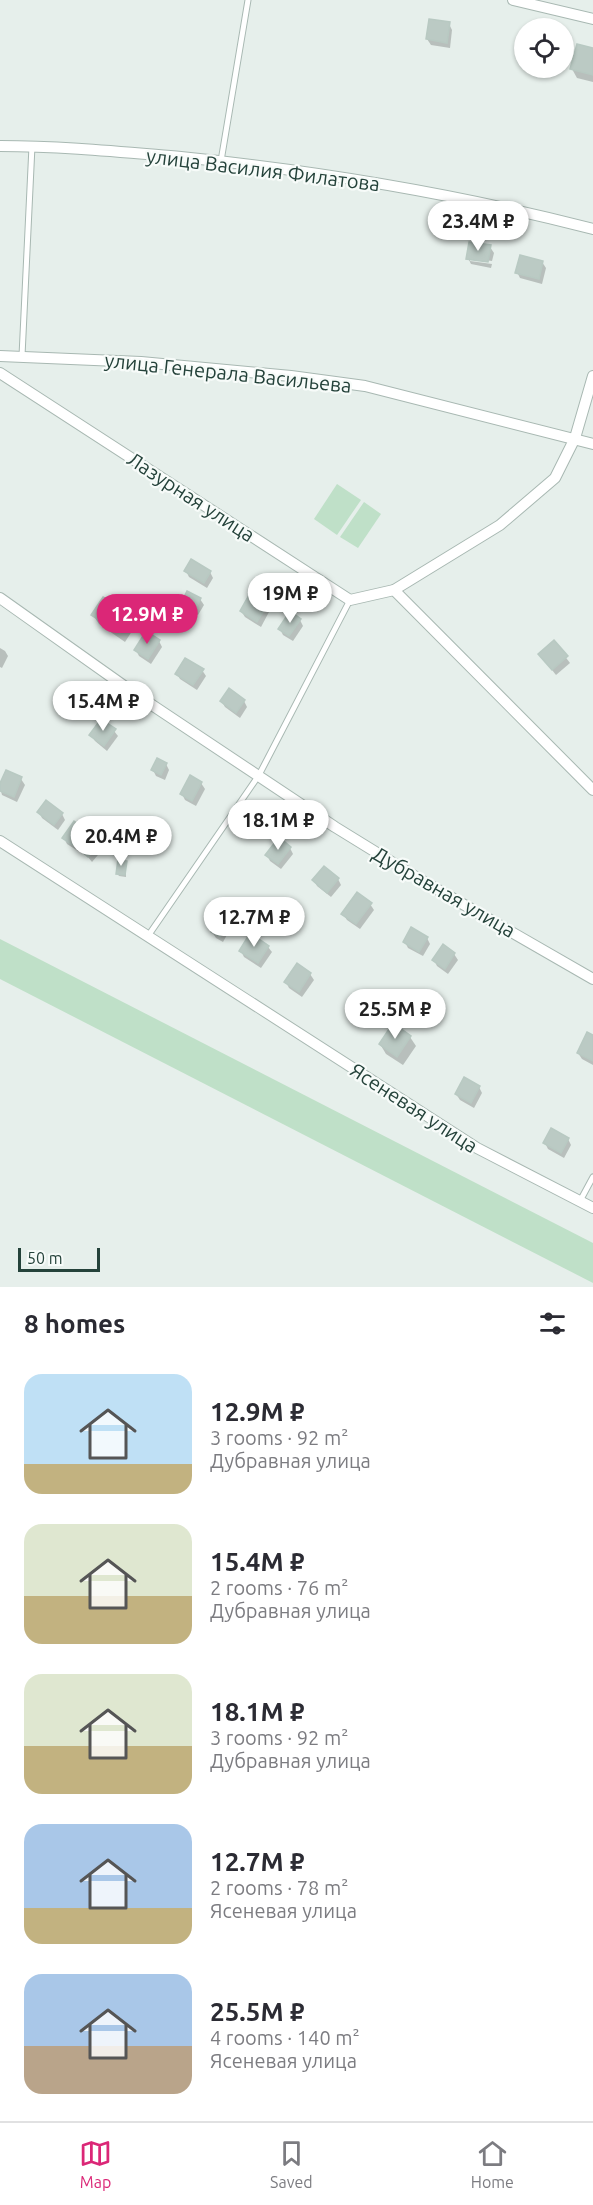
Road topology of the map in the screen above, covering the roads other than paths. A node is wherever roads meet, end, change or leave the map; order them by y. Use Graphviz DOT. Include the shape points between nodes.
graph roads {
  1 [pos="248,0"];
  2 [pos="513,0"];
  3 [pos="593,20"];
  4 [pos="0,146"];
  5 [pos="32,146"];
  6 [pos="221,161"];
  7 [pos="593,229"];
  8 [pos="0,356"];
  9 [pos="21,356"];
  10 [pos="0,373"];
  11 [pos="593,376"];
  12 [pos="575,438"];
  13 [pos="593,444"];
  14 [pos="394,590"];
  15 [pos="0,598"];
  16 [pos="350,600"];
  17 [pos="259,775"];
  18 [pos="593,790"];
  19 [pos="0,841"];
  20 [pos="148,936"];
  21 [pos="593,979"];
  22 [pos="593,1177"];
  23 [pos="580,1201"];
  24 [pos="593,1208"];
  1 -- 6 [label="lane"];
  2 -- 3 [label="street"];
  4 -- 5 [label="street, улица Василия Филатова"];
  5 -- 6 [label="street, улица Василия Филатова"];
  5 -- 9 [label="lane"];
  6 -- 7 [label="street, улица Василия Филатова" via="325,174 513,208"];
  8 -- 9 [label="street, улица Генерала Васильева"];
  9 -- 12 [label="street, улица Генерала Васильева" via="141,362 364,386"];
  10 -- 16 [label="street, Лазурная улица"];
  11 -- 12 [label="street"];
  12 -- 13 [label="street, улица Генерала Васильева"];
  12 -- 14 [label="street" via="555,478 500,525"];
  14 -- 16 [label="street"];
  14 -- 18 [label="street"];
  15 -- 17 [label="street, Дубравная улица"];
  16 -- 17 [label="lane"];
  17 -- 20 [label="lane"];
  17 -- 21 [label="street, Дубравная улица" via="421,880"];
  19 -- 20 [label="street, Ясеневая улица"];
  20 -- 23 [label="street, Ясеневая улица" via="477,1148"];
  22 -- 23 [label="lane"];
  23 -- 24 [label="street, Ясеневая улица"];
}
